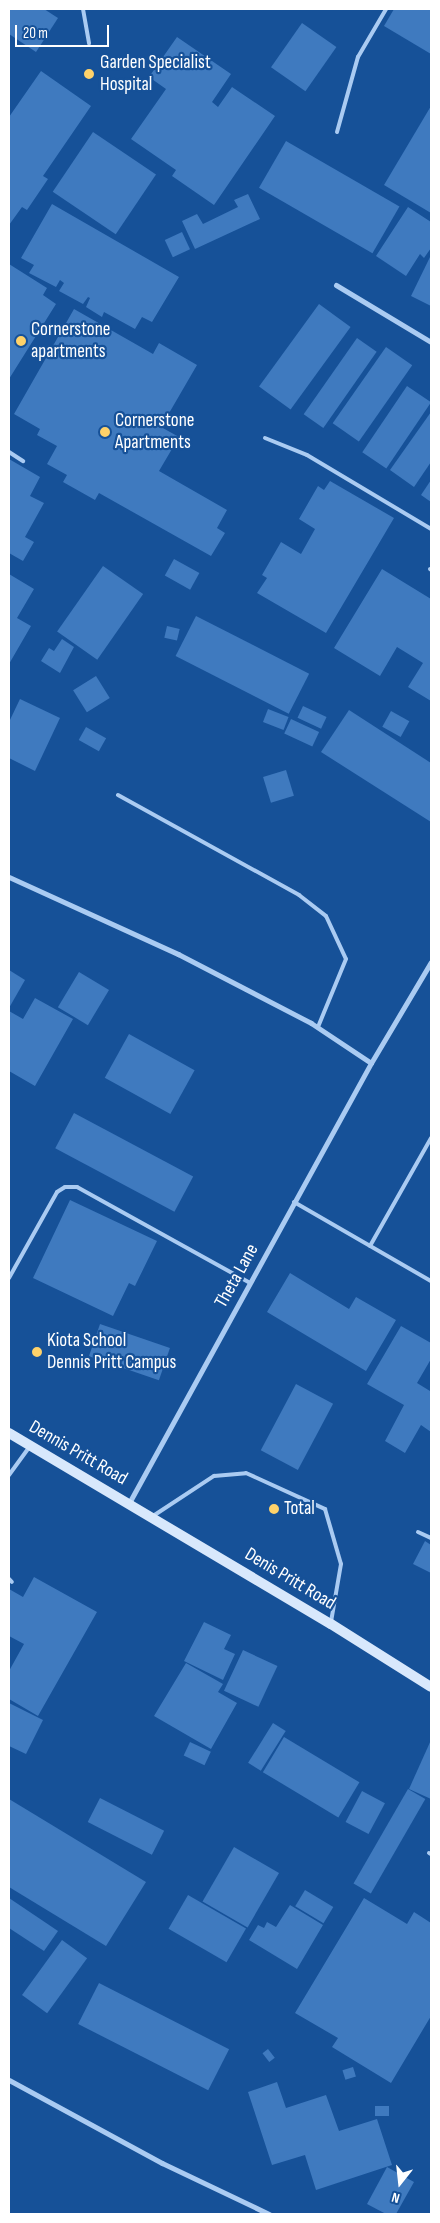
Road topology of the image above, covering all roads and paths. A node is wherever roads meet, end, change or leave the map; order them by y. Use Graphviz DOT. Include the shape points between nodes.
graph roads {
  1 [pos="83,9"];
  2 [pos="386,9"];
  3 [pos="90,43"];
  4 [pos="337,132"];
  5 [pos="336,285"];
  6 [pos="431,342"];
  7 [pos="266,438"];
  8 [pos="9,452"];
  9 [pos="23,461"];
  10 [pos="431,529"];
  11 [pos="118,795"];
  12 [pos="9,877"];
  13 [pos="431,962"];
  14 [pos="318,1027"];
  15 [pos="370,1063"];
  16 [pos="431,1138"];
  17 [pos="294,1202"];
  18 [pos="370,1246"];
  19 [pos="9,1278"];
  20 [pos="431,1281"];
  21 [pos="250,1283"];
  22 [pos="9,1433"];
  23 [pos="30,1445"];
  24 [pos="9,1475"];
  25 [pos="129,1503"];
  26 [pos="152,1517"];
  27 [pos="418,1532"];
  28 [pos="431,1538"];
  29 [pos="331,1624"];
  30 [pos="431,1688"];
  31 [pos="9,2080"];
  32 [pos="269,2214"];
  1 -- 3 [label="lane"];
  2 -- 4 [label="lane" via="358,58"];
  5 -- 6 [label="street"];
  7 -- 10 [label="lane" via="306,455"];
  8 -- 9 [label="lane"];
  11 -- 14 [label="lane" via="299,895 326,916 346,960"];
  12 -- 14 [label="street" via="178,954"];
  13 -- 15 [label="street, Theta Lane"];
  14 -- 15 [label="street"];
  15 -- 17 [label="street, Theta Lane"];
  16 -- 18 [label="lane"];
  17 -- 18 [label="lane"];
  17 -- 21 [label="street, Theta Lane"];
  18 -- 20 [label="lane"];
  19 -- 21 [label="lane" via="57,1192 65,1187 76,1187"];
  21 -- 25 [label="street, Theta Lane"];
  22 -- 23 [label="main road, Dennis Pritt Road"];
  23 -- 24 [label="lane"];
  23 -- 25 [label="main road, Dennis Pritt Road"];
  25 -- 26 [label="main road, Denis Pritt Road"];
  26 -- 29 [label="main road, Denis Pritt Road"];
  26 -- 29 [label="lane" via="214,1476 246,1473 325,1509 342,1564"];
  27 -- 28 [label="lane"];
  29 -- 30 [label="main road, Denis Pritt Road"];
  31 -- 32 [label="street" via="162,2163"];
}
